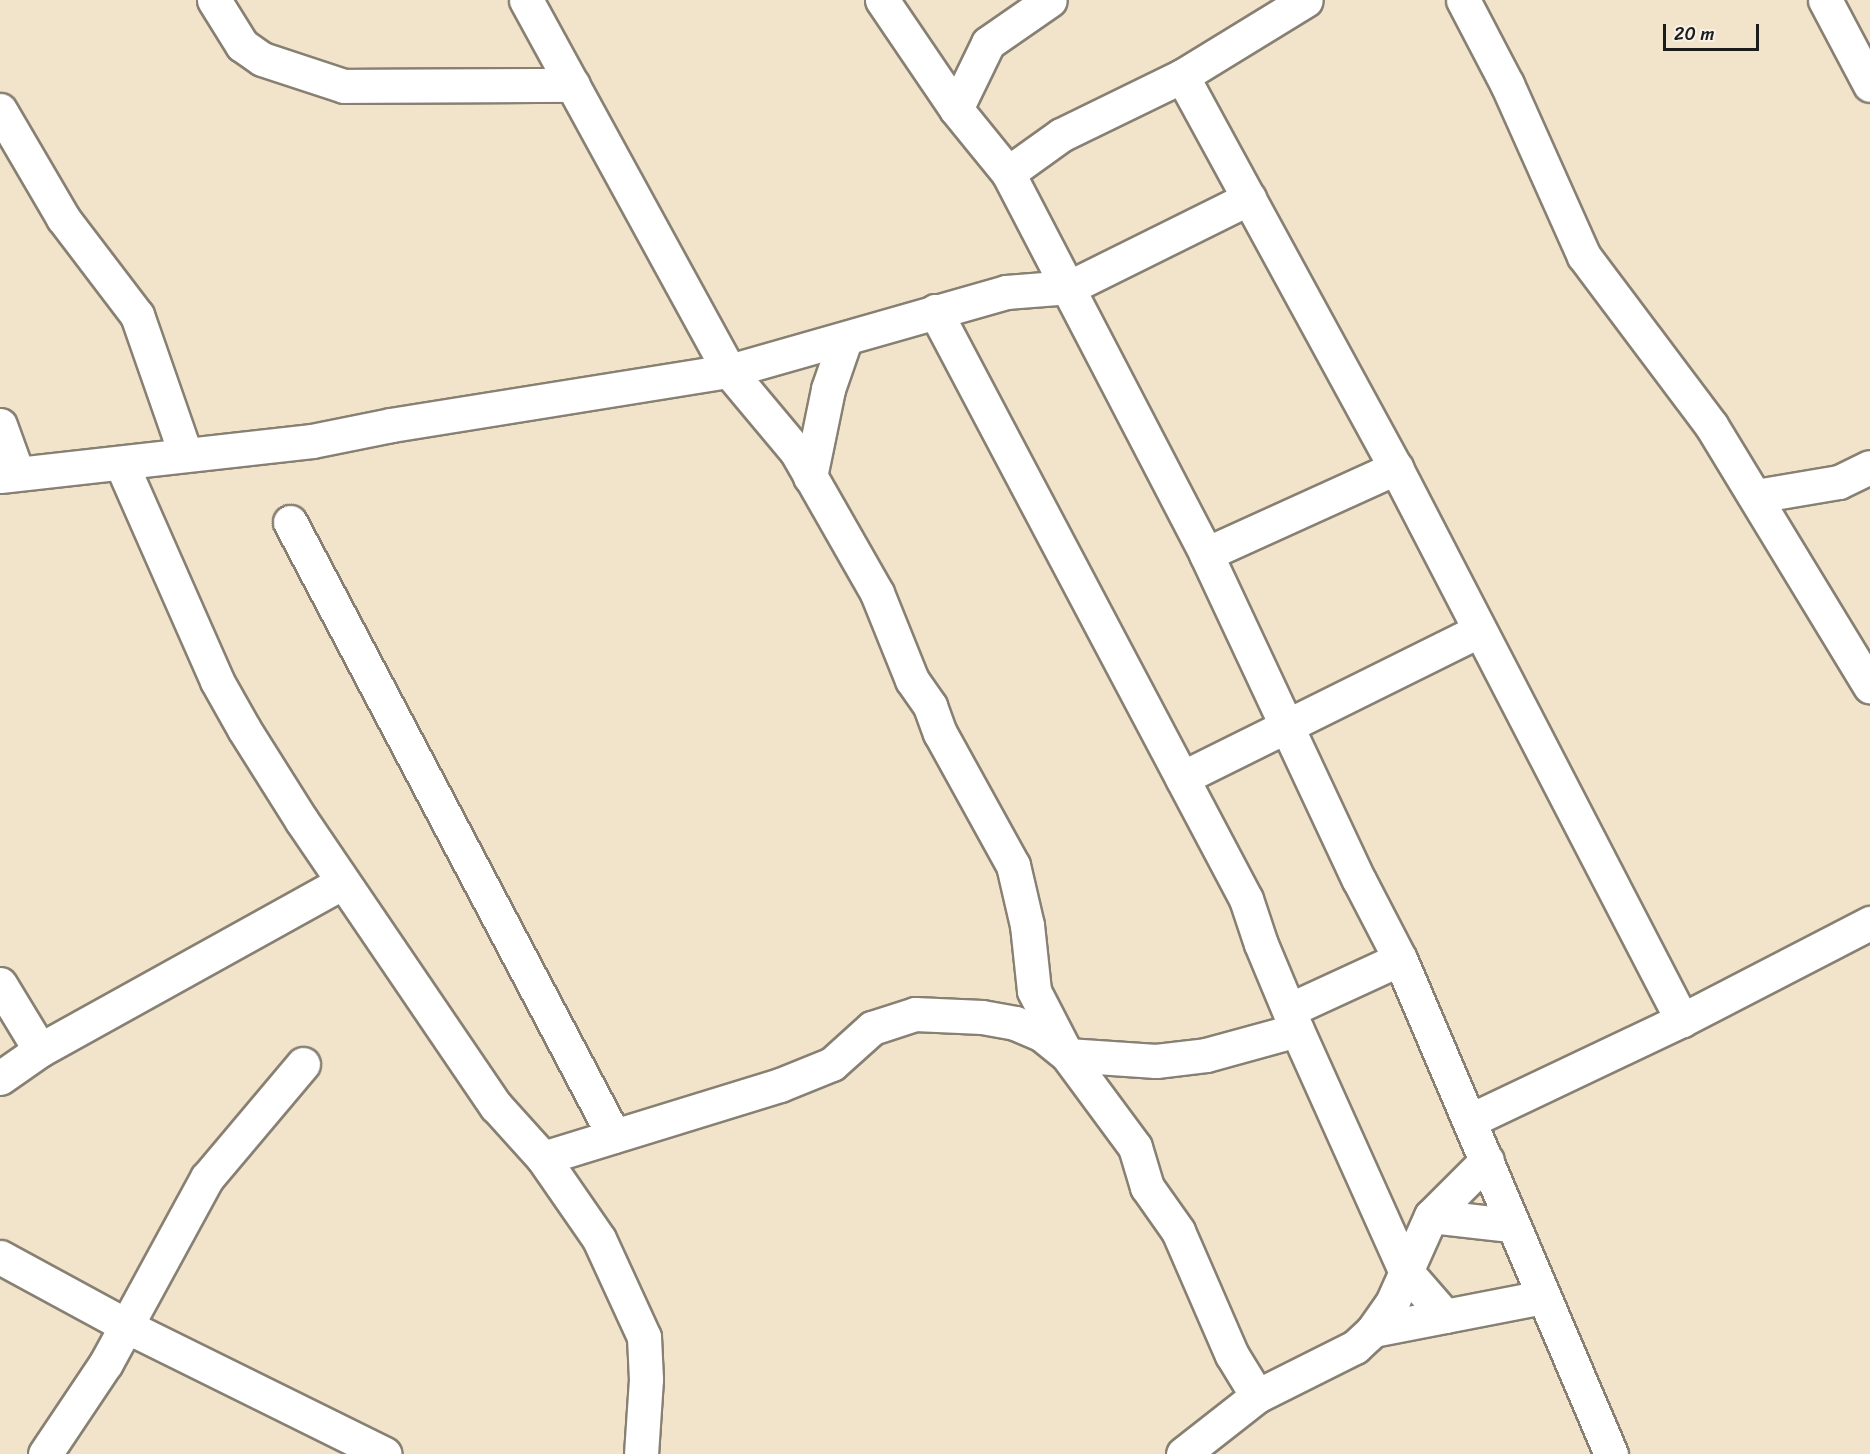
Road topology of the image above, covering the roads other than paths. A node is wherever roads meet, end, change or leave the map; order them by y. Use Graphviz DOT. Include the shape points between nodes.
graph roads {
  1 [pos="214,0"];
  2 [pos="526,0"];
  3 [pos="882,0"];
  4 [pos="1050,0"];
  5 [pos="1306,0"];
  6 [pos="1463,0"];
  7 [pos="1825,0"];
  8 [pos="1182,76"];
  9 [pos="573,85"];
  10 [pos="1870,85"];
  11 [pos="956,109"];
  12 [pos="0,110"];
  13 [pos="1008,173"];
  14 [pos="1249,198"];
  15 [pos="1070,287"];
  16 [pos="935,311"];
  17 [pos="845,340"];
  18 [pos="729,371"];
  19 [pos="0,425"];
  20 [pos="185,453"];
  21 [pos="121,463"];
  22 [pos="1870,467"];
  23 [pos="1396,468"];
  24 [pos="8,474"];
  25 [pos="810,477"];
  26 [pos="1756,496"];
  27 [pos="291,522"];
  28 [pos="1206,554"];
  29 [pos="1478,631"];
  30 [pos="1870,687"];
  31 [pos="1287,726"];
  32 [pos="1182,778"];
  33 [pos="343,882"];
  34 [pos="1870,923"];
  35 [pos="1400,959"];
  36 [pos="0,984"];
  37 [pos="1293,1020"];
  38 [pos="1682,1020"];
  39 [pos="40,1050"];
  40 [pos="1066,1055"];
  41 [pos="303,1065"];
  42 [pos="0,1078"];
  43 [pos="1471,1120"];
  44 [pos="614,1136"];
  45 [pos="543,1158"];
  46 [pos="1487,1160"];
  47 [pos="1431,1216"];
  48 [pos="1510,1225"];
  49 [pos="0,1257"];
  50 [pos="1405,1270"];
  51 [pos="1543,1298"];
  52 [pos="1445,1316"];
  53 [pos="126,1324"];
  54 [pos="1373,1330"];
  55 [pos="1257,1396"];
  56 [pos="45,1454"];
  57 [pos="385,1454"];
  58 [pos="641,1454"];
  59 [pos="1183,1454"];
  60 [pos="1611,1454"];
  1 -- 9 [label="street" via="242,45 262,59 345,86"];
  2 -- 9 [label="street"];
  3 -- 11 [label="street"];
  4 -- 11 [label="street" via="988,43"];
  5 -- 8 [label="street"];
  6 -- 26 [label="street" via="1508,84 1584,256 1678,375"];
  7 -- 10 [label="street"];
  8 -- 13 [label="street" via="1061,135"];
  8 -- 14 [label="street"];
  9 -- 18 [label="street"];
  11 -- 13 [label="street"];
  12 -- 20 [label="street" via="63,218 137,315"];
  13 -- 15 [label="street"];
  14 -- 15 [label="street"];
  14 -- 23 [label="street"];
  15 -- 16 [label="street" via="1006,292"];
  15 -- 28 [label="street"];
  16 -- 17 [label="street"];
  16 -- 32 [label="street"];
  17 -- 18 [label="street"];
  17 -- 25 [label="street" via="828,389"];
  18 -- 20 [label="street" via="312,441"];
  18 -- 25 [label="street" via="796,451"];
  19 -- 24 [label="street"];
  20 -- 21 [label="street"];
  21 -- 24 [label="street"];
  21 -- 33 [label="street" via="217,681"];
  22 -- 26 [label="street" via="1839,482"];
  23 -- 28 [label="street"];
  23 -- 29 [label="street"];
  25 -- 40 [label="street" via="877,593 912,680 930,706 945,742 1013,865 1027,925 1034,991"];
  26 -- 30 [label="street"];
  27 -- 44 [label="street"];
  28 -- 31 [label="street"];
  29 -- 31 [label="street"];
  29 -- 38 [label="street"];
  31 -- 32 [label="street"];
  31 -- 35 [label="street"];
  32 -- 37 [label="street" via="1246,899"];
  33 -- 39 [label="street"];
  33 -- 45 [label="street" via="496,1106"];
  34 -- 38 [label="street"];
  35 -- 37 [label="street"];
  35 -- 43 [label="street"];
  36 -- 39 [label="street"];
  37 -- 40 [label="street" via="1206,1056 1156,1061"];
  37 -- 50 [label="street"];
  38 -- 43 [label="street"];
  39 -- 42 [label="street"];
  40 -- 44 [label="street" via="1041,1034 1015,1023 982,1017 915,1014 872,1028 832,1064 780,1085"];
  40 -- 55 [label="street" via="1135,1148 1147,1187 1178,1231 1232,1355"];
  41 -- 53 [label="street" via="207,1178"];
  43 -- 46 [label="street"];
  44 -- 45 [label="street"];
  45 -- 58 [label="street" via="591,1224 644,1337 646,1379"];
  46 -- 47 [label="street"];
  46 -- 48 [label="street"];
  47 -- 48 [label="street"];
  47 -- 50 [label="street"];
  48 -- 51 [label="street"];
  49 -- 53 [label="street"];
  50 -- 52 [label="street"];
  50 -- 54 [label="street" via="1392,1303"];
  51 -- 52 [label="street"];
  51 -- 60 [label="street"];
  52 -- 54 [label="street"];
  53 -- 56 [label="street" via="83,1400"];
  53 -- 57 [label="street" via="262,1396"];
  54 -- 55 [label="street" via="1355,1347"];
  55 -- 59 [label="street"];
}
